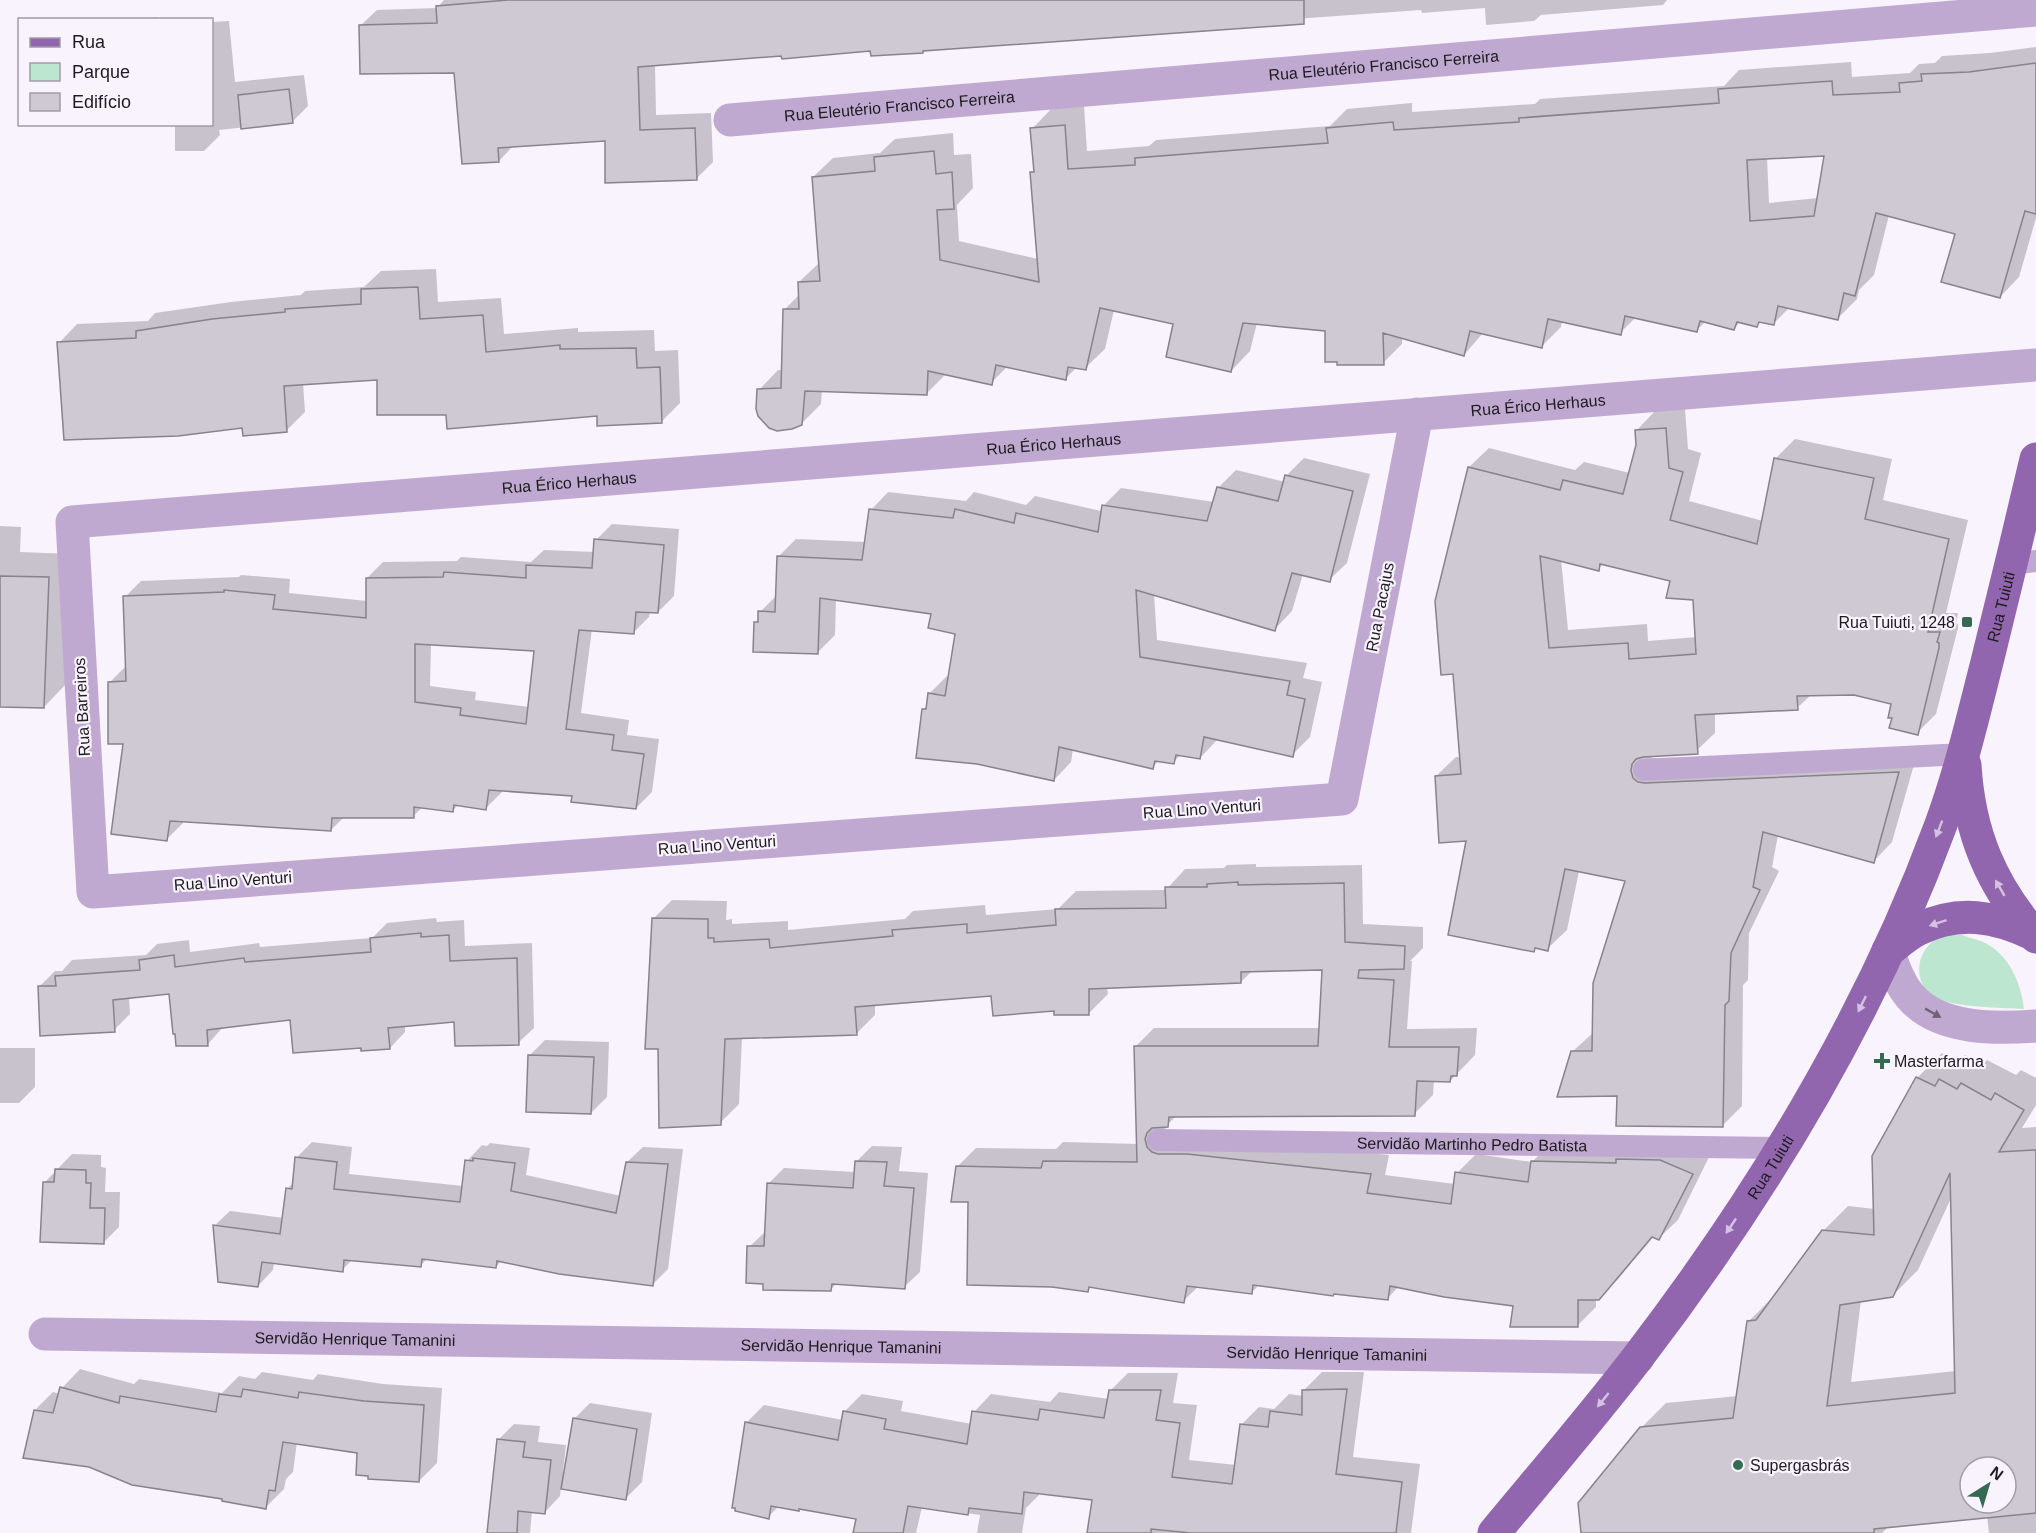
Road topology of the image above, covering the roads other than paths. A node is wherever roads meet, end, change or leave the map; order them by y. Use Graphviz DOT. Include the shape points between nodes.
graph roads {
  1 [pos="2036,10"];
  2 [pos="730,120"];
  3 [pos="2036,365"];
  4 [pos="1418,414"];
  5 [pos="2036,459"];
  6 [pos="72,522"];
  7 [pos="2024,563"];
  8 [pos="1964,754"];
  9 [pos="1644,770"];
  10 [pos="1342,799"];
  11 [pos="93,892"];
  12 [pos="2035,936"];
  13 [pos="1888,951"];
  14 [pos="2036,1026"];
  15 [pos="1158,1140"];
  16 [pos="1784,1148"];
  17 [pos="45,1334"];
  18 [pos="1638,1358"];
  19 [pos="1494,1533"];
  1 -- 2 [label="street, Rua Eleutério Francisco Ferreira"];
  3 -- 4 [label="street, Rua Érico Herhaus"];
  4 -- 6 [label="street, Rua Érico Herhaus"];
  4 -- 10 [label="street, Rua Pacajus"];
  5 -- 7 [label="main road, Rua Tuiuti"];
  6 -- 11 [label="street, Rua Barreiros"];
  7 -- 8 [label="main road, Rua Tuiuti"];
  8 -- 9 [label="lane"];
  12 -- 8 [label="main road, Rua Tuiuti, one-way" via="2009,905 1990,871 1967,795"];
  8 -- 13 [label="main road, Rua Tuiuti, one-way" via="1941,825"];
  10 -- 11 [label="street, Rua Lino Venturi"];
  12 -- 13 [label="main road, one-way" via="2008,923 1981,917 1953,918 1918,929"];
  13 -- 14 [label="street, one-way" via="1911,998 1930,1013 1956,1024"];
  13 -- 16 [label="main road, Rua Tuiuti, one-way" via="1842,1045"];
  15 -- 16 [label="lane, Servidão Martinho Pedro Batista"];
  16 -- 18 [label="main road, Rua Tuiuti, one-way"];
  17 -- 18 [label="street, Servidão Henrique Tamanini"];
  18 -- 19 [label="main road, Rua Tuiuti, one-way"];
}
